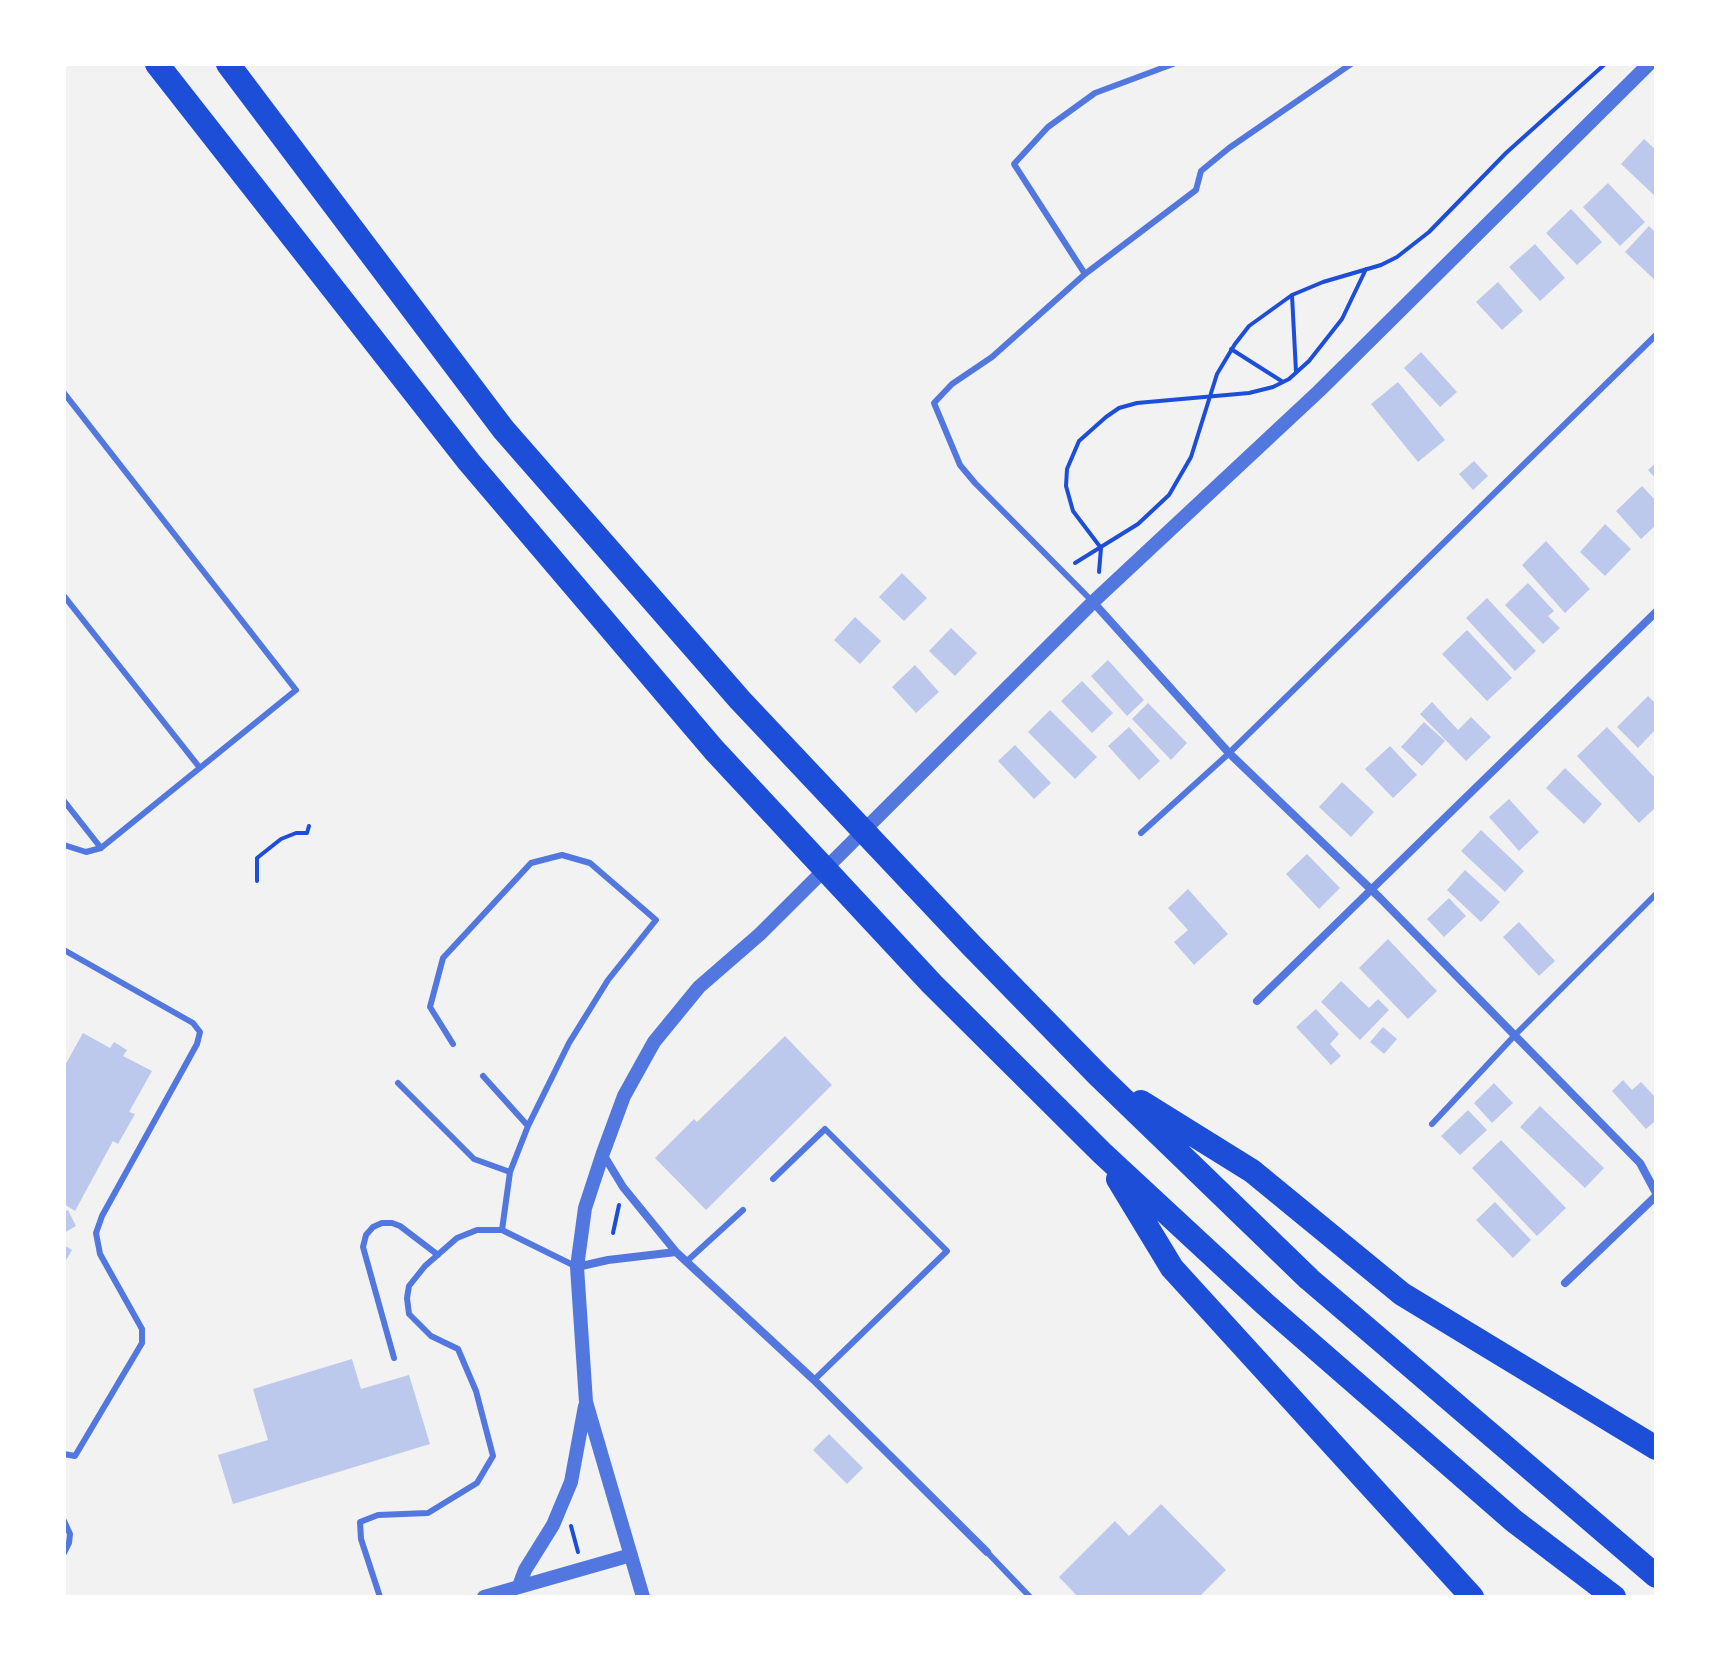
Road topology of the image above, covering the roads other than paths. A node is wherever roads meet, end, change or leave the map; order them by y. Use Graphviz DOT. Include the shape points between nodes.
graph roads {
  1 [pos="157,64"];
  2 [pos="228,64"];
  3 [pos="1173,64"];
  4 [pos="1351,64"];
  5 [pos="1649,64"];
  6 [pos="1085,274"];
  7 [pos="1656,335"];
  8 [pos="64,393"];
  9 [pos="73,405"];
  10 [pos="64,413"];
  11 [pos="64,596"];
  12 [pos="1093,602"];
  13 [pos="1656,612"];
  14 [pos="1229,753"];
  15 [pos="200,768"];
  16 [pos="64,801"];
  17 [pos="1141,833"];
  18 [pos="64,845"];
  19 [pos="101,848"];
  20 [pos="1370,889"];
  21 [pos="1656,894"];
  22 [pos="64,950"];
  23 [pos="1257,1001"];
  24 [pos="1516,1034"];
  25 [pos="453,1044"];
  26 [pos="1098,1075"];
  27 [pos="483,1076"];
  28 [pos="398,1083"];
  29 [pos="1432,1124"];
  30 [pos="528,1126"];
  31 [pos="603,1153"];
  32 [pos="1102,1153"];
  33 [pos="510,1172"];
  34 [pos="773,1179"];
  35 [pos="1656,1194"];
  36 [pos="743,1210"];
  37 [pos="502,1230"];
  38 [pos="676,1252"];
  39 [pos="438,1255"];
  40 [pos="687,1261"];
  41 [pos="577,1267"];
  42 [pos="1565,1283"];
  43 [pos="394,1358"];
  44 [pos="814,1380"];
  45 [pos="586,1402"];
  46 [pos="1656,1448"];
  47 [pos="64,1454"];
  48 [pos="64,1521"];
  49 [pos="987,1552"];
  50 [pos="64,1553"];
  51 [pos="631,1555"];
  52 [pos="1656,1576"];
  53 [pos="519,1586"];
  54 [pos="638,1596"];
  55 [pos="380,1597"];
  56 [pos="484,1597"];
  57 [pos="1030,1597"];
  58 [pos="1472,1597"];
  59 [pos="1614,1597"];
  1 -- 32 [label="highway" via="469,462 714,750 932,984"];
  2 -- 26 [label="highway" via="503,429 740,700"];
  3 -- 6 [label="lane" via="1095,93 1048,127 1014,164"];
  4 -- 6 [label="lane" via="1229,148 1201,171 1196,190"];
  5 -- 12 [label="street" via="1319,391"];
  6 -- 12 [label="lane" via="934,403 960,465"];
  7 -- 14 [label="lane"];
  8 -- 9 [label="lane"];
  9 -- 10 [label="lane"];
  9 -- 15 [label="lane" via="296,690"];
  11 -- 15 [label="lane"];
  12 -- 14 [label="street"];
  12 -- 31 [label="street" via="760,934 699,987 654,1042 624,1096"];
  13 -- 20 [label="street"];
  14 -- 17 [label="lane"];
  14 -- 20 [label="street"];
  15 -- 19 [label="lane"];
  16 -- 19 [label="lane"];
  18 -- 19 [label="lane" via="86,852"];
  20 -- 23 [label="street"];
  20 -- 24 [label="street"];
  21 -- 24 [label="lane"];
  22 -- 47 [label="lane" via="193,1023 200,1032 97,1225 100,1254 142,1329 142,1343 75,1456"];
  24 -- 29 [label="lane"];
  24 -- 35 [label="street" via="1640,1163"];
  25 -- 30 [label="lane" via="430,1007 443,958 531,863 562,855 590,863 656,920 608,980"];
  26 -- 46 [label="highway" via="1252,1171 1402,1294"];
  26 -- 52 [label="highway" via="1309,1279"];
  27 -- 30 [label="lane"];
  28 -- 33 [label="lane" via="474,1159"];
  30 -- 33 [label="lane"];
  31 -- 38 [label="street" via="623,1187"];
  31 -- 41 [label="street" via="585,1208"];
  32 -- 58 [label="highway" via="1172,1268"];
  32 -- 59 [label="highway" via="1502,1511"];
  33 -- 37 [label="lane"];
  34 -- 44 [label="lane" via="825,1129 947,1251"];
  35 -- 42 [label="street"];
  36 -- 40 [label="lane"];
  37 -- 39 [label="lane" via="477,1230 457,1238"];
  37 -- 41 [label="lane"];
  38 -- 40 [label="street"];
  38 -- 41 [label="street"];
  39 -- 43 [label="lane" via="392,1223 373,1227 366,1235 363,1247"];
  39 -- 55 [label="lane" via="409,1286 409,1314 431,1336 458,1349 476,1391 493,1456 477,1483 428,1513 378,1515 360,1522"];
  40 -- 44 [label="street"];
  41 -- 45 [label="street"];
  44 -- 49 [label="street"];
  45 -- 51 [label="street"];
  45 -- 53 [label="street" via="571,1482"];
  48 -- 50 [label="lane" via="70,1541"];
  49 -- 57 [label="lane"];
  51 -- 53 [label="street"];
  51 -- 54 [label="street"];
  53 -- 56 [label="street"];
}
